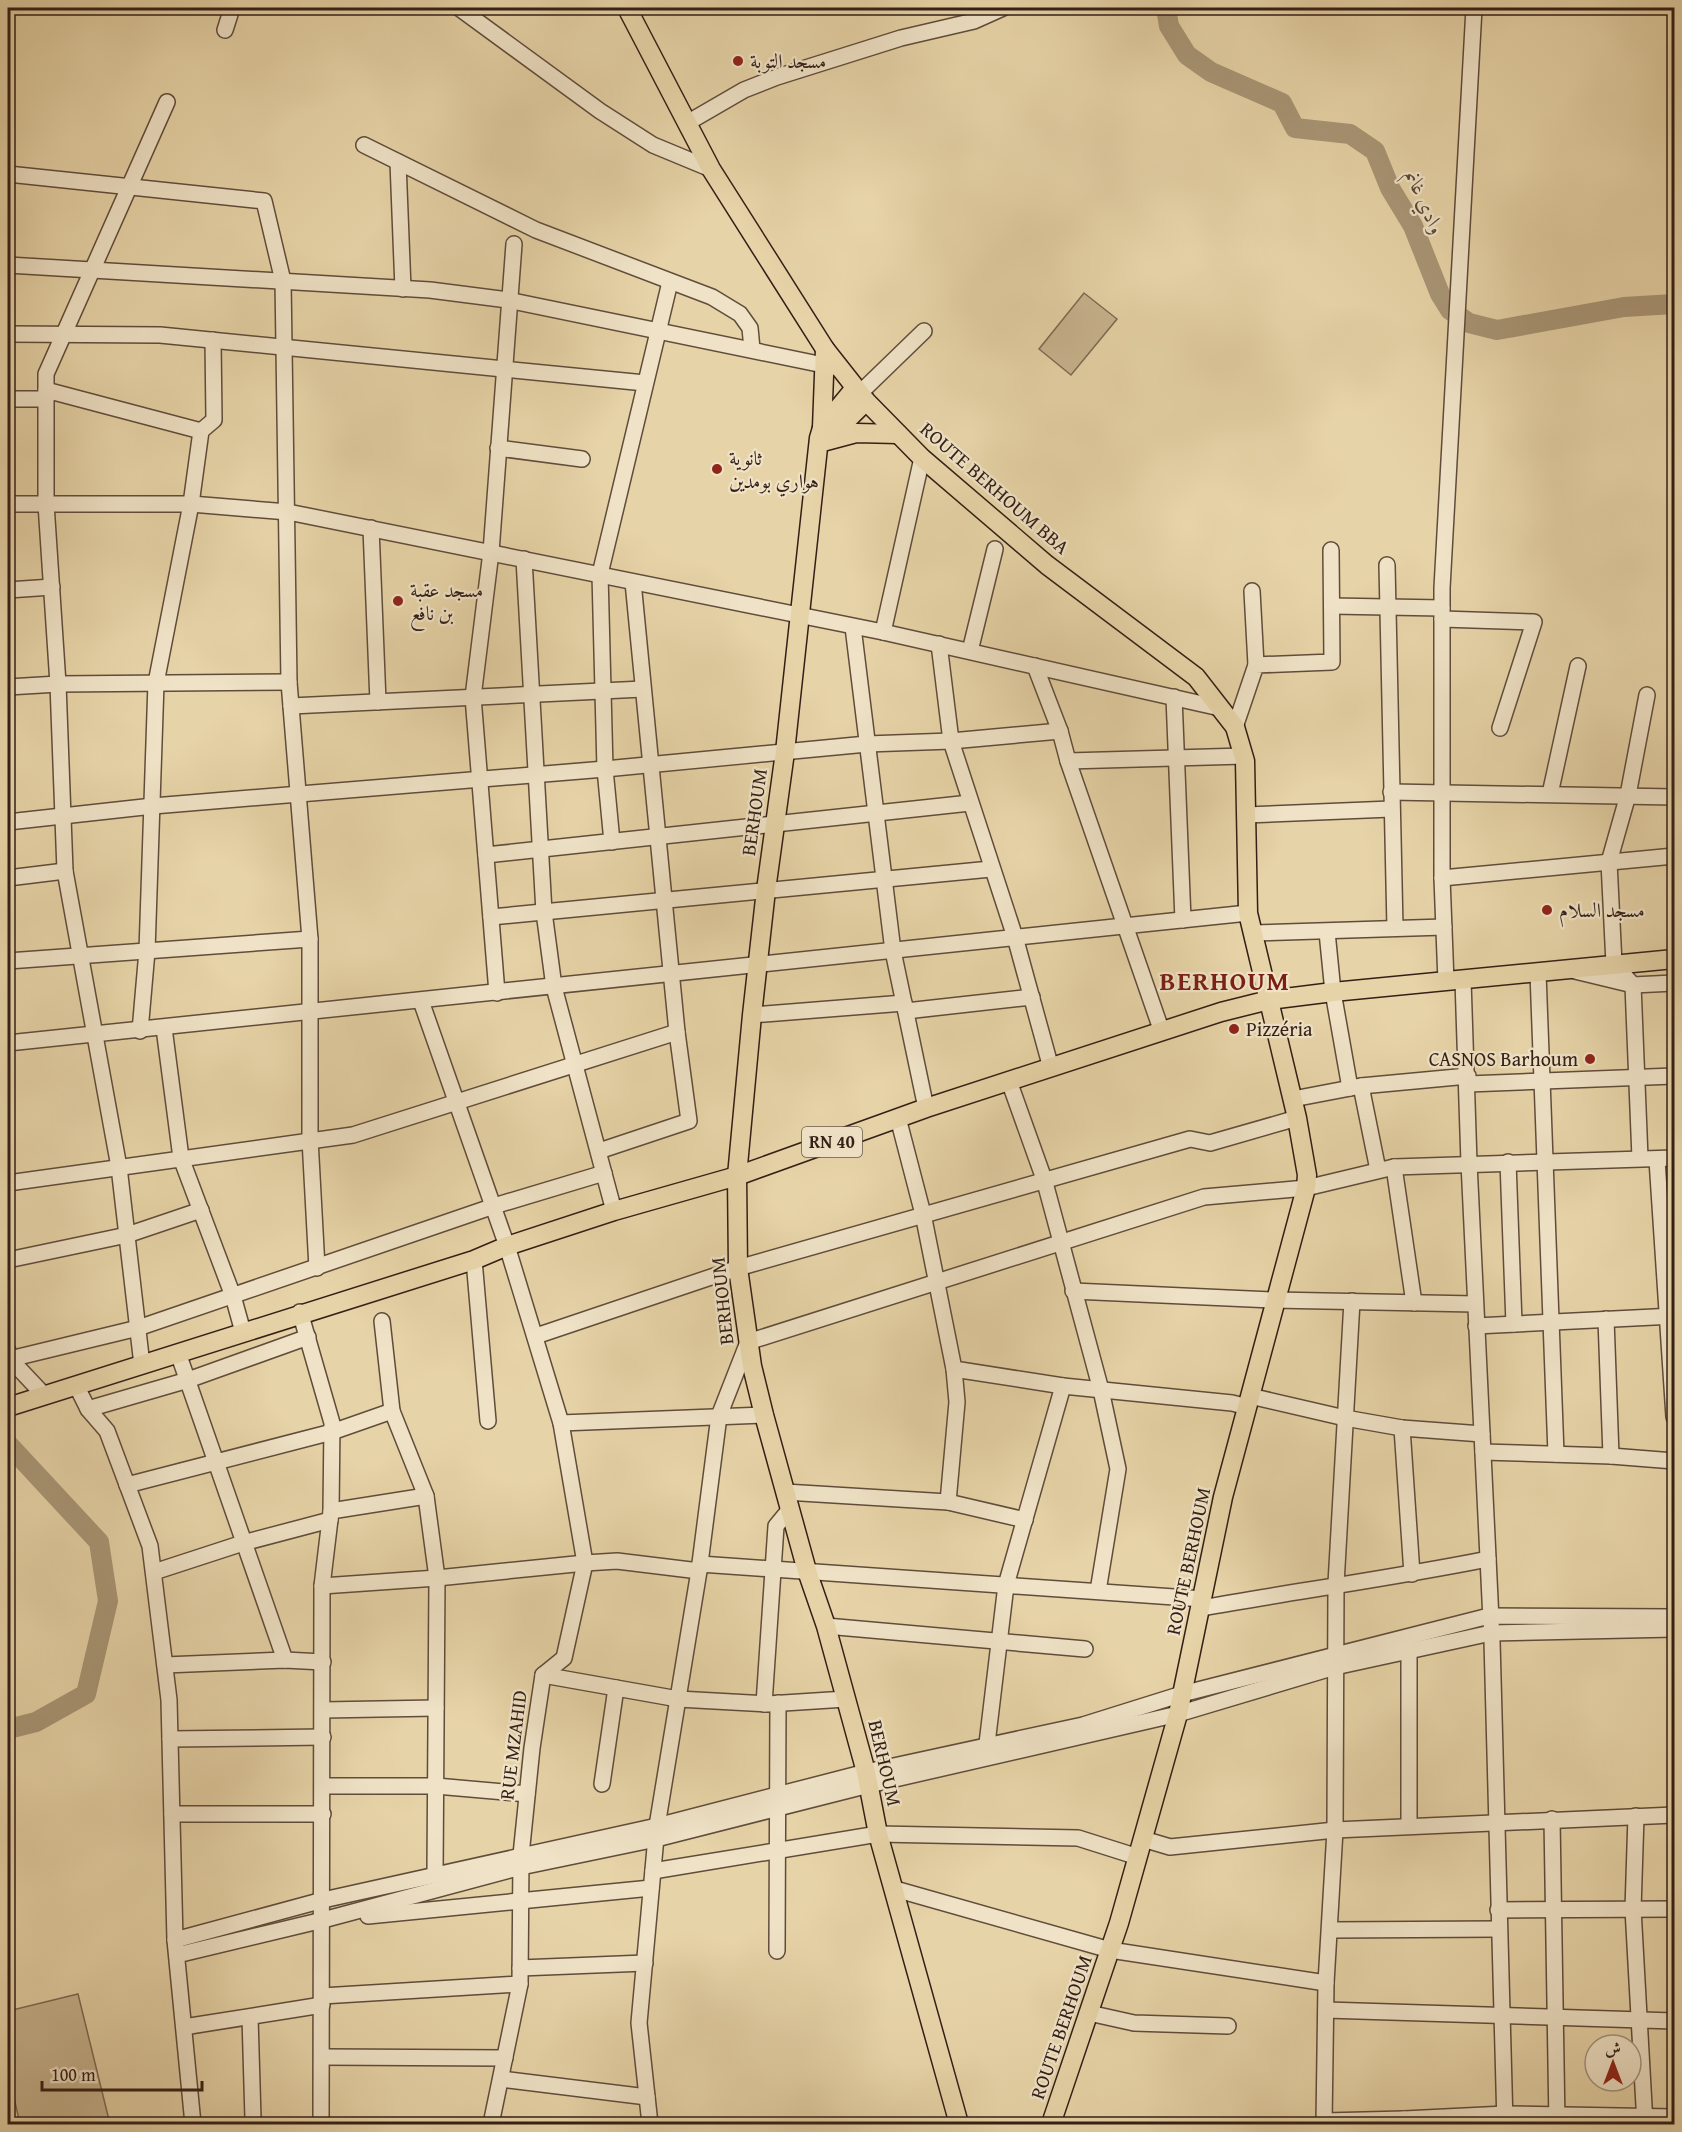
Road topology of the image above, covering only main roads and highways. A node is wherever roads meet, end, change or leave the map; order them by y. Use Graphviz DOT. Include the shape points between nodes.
graph roads {
  1 [pos="627,8"];
  2 [pos="830,360"];
  3 [pos="860,394"];
  4 [pos="898,434"];
  5 [pos="822,439"];
  6 [pos="1674,959"];
  7 [pos="1269,1000"];
  8 [pos="737,1176"];
  9 [pos="8,1407"];
  10 [pos="959,2124"];
  11 [pos="1051,2124"];
  1 -- 2 [label="main road, ROUTE BERHOUM BBA" via="711,169"];
  2 -- 3 [label="main road, ROUTE BERHOUM BBA"];
  2 -- 5 [label="main road, BERHOUM"];
  3 -- 4 [label="main road, ROUTE BERHOUM BBA"];
  3 -- 5 [label="main road"];
  4 -- 5 [label="main road"];
  4 -- 7 [label="main road, ROUTE BERHOUM BBA" via="1047,565 1196,677 1235,727 1244,756 1248,913"];
  5 -- 8 [label="main road, BERHOUM" via="766,890"];
  6 -- 7 [label="main road, RN 40"];
  7 -- 8 [label="main road, RN 40" via="926,1108"];
  7 -- 11 [label="main road, ROUTE BERHOUM" via="1297,1118 1306,1188 1223,1497 1178,1714 1110,1950"];
  8 -- 9 [label="main road, RN 40" via="614,1211 474,1260"];
  8 -- 10 [label="main road, BERHOUM" via="738,1268 748,1342 764,1414 826,1626 878,1834"];
}
